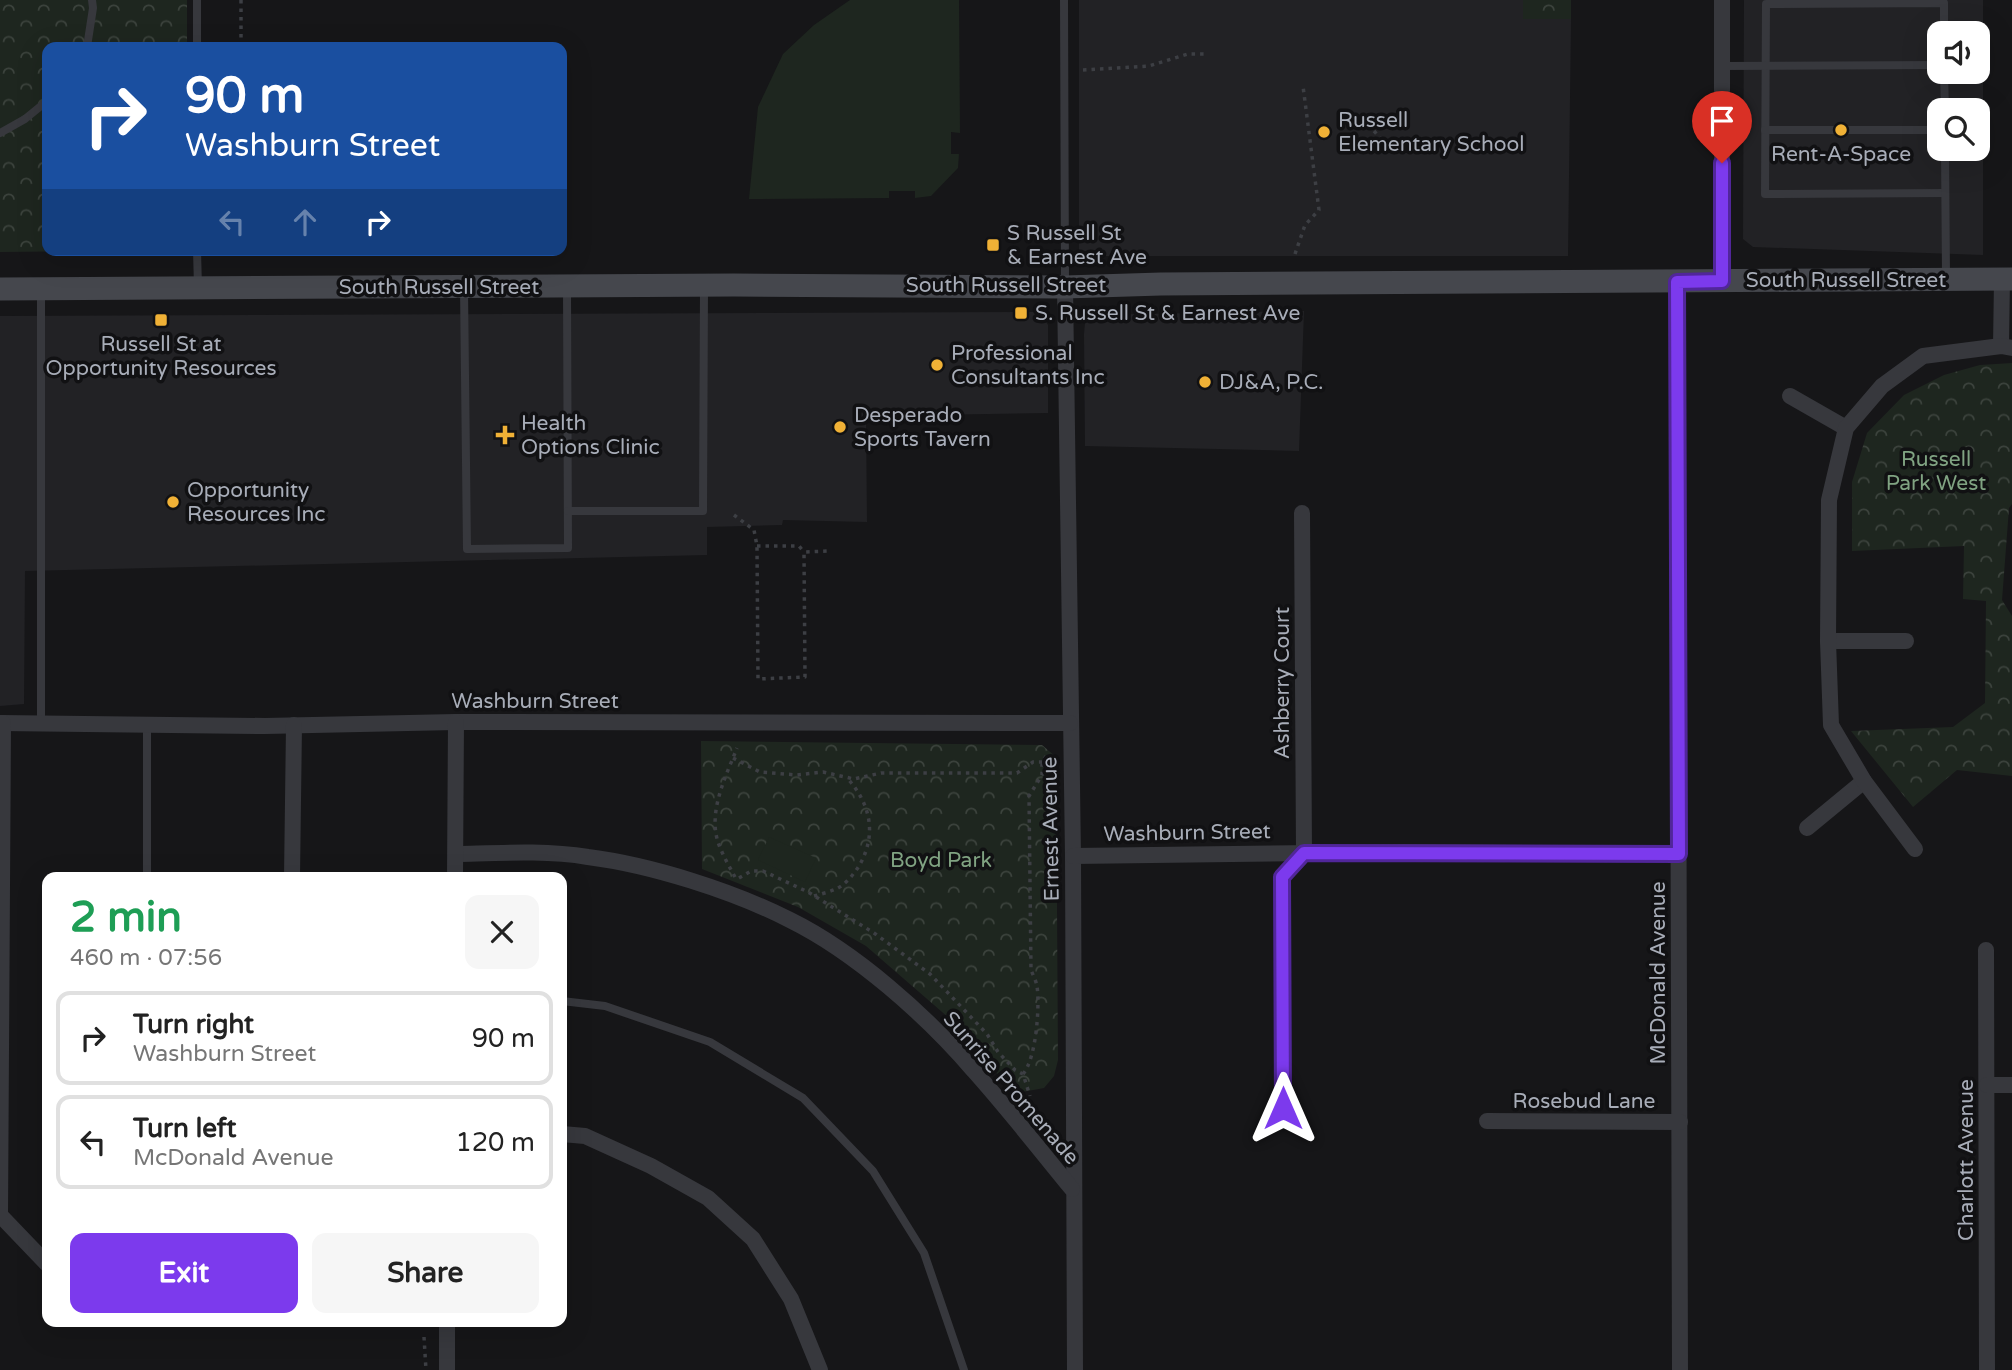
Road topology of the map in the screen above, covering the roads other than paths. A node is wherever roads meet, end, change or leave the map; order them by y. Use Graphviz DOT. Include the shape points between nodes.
graph roads {
  1 [pos="92,0"];
  2 [pos="197,0"];
  3 [pos="1064,0"];
  4 [pos="1722,0"];
  5 [pos="1944,21"];
  6 [pos="87,42"];
  7 [pos="197,42"];
  8 [pos="1927,65"];
  9 [pos="1722,66"];
  10 [pos="1766,66"];
  11 [pos="42,105"];
  12 [pos="1765,130"];
  13 [pos="1927,130"];
  14 [pos="0,133"];
  15 [pos="1945,161"];
  16 [pos="1945,193"];
  17 [pos="198,256"];
  18 [pos="2007,279"];
  19 [pos="1946,280"];
  20 [pos="1722,281"];
  21 [pos="1677,282"];
  22 [pos="705,285"];
  23 [pos="1065,286"];
  24 [pos="198,287"];
  25 [pos="464,287"];
  26 [pos="567,287"];
  27 [pos="0,289"];
  28 [pos="41,289"];
  29 [pos="2006,347"];
  30 [pos="1790,396"];
  31 [pos="1846,428"];
  32 [pos="568,511"];
  33 [pos="1302,513"];
  34 [pos="1828,641"];
  35 [pos="1906,641"];
  36 [pos="456,722"];
  37 [pos="1,723"];
  38 [pos="41,723"];
  39 [pos="1070,723"];
  40 [pos="147,725"];
  41 [pos="293,725"];
  42 [pos="1864,781"];
  43 [pos="1807,828"];
  44 [pos="1915,849"];
  45 [pos="1304,853"];
  46 [pos="456,854"];
  47 [pos="1679,854"];
  48 [pos="1073,856"];
  49 [pos="147,872"];
  50 [pos="292,872"];
  51 [pos="455,872"];
  52 [pos="1986,950"];
  53 [pos="567,1002"];
  54 [pos="1987,1085"];
  55 [pos="2012,1085"];
  56 [pos="1283,1108"];
  57 [pos="1487,1121"];
  58 [pos="1680,1122"];
  59 [pos="567,1134"];
  60 [pos="1072,1189"];
  61 [pos="0,1215"];
  62 [pos="42,1259"];
  63 [pos="447,1327"];
  64 [pos="447,1370"];
  65 [pos="820,1370"];
  66 [pos="964,1370"];
  67 [pos="1074,1370"];
  68 [pos="1680,1370"];
  69 [pos="1987,1370"];
  1 -- 6 [label="lane"];
  2 -- 7 [label="lane"];
  3 -- 23 [label="lane"];
  4 -- 9 [label="street"];
  5 -- 10 [label="lane" via="1944,3 1766,4"];
  8 -- 10 [label="lane"];
  9 -- 10 [label="lane"];
  9 -- 20 [label="street"];
  10 -- 12 [label="lane"];
  11 -- 14 [label="lane"];
  12 -- 13 [label="lane"];
  12 -- 16 [label="lane" via="1765,194"];
  15 -- 16 [label="lane"];
  16 -- 19 [label="lane"];
  17 -- 24 [label="lane"];
  18 -- 19 [label="main road, South Russell Street"];
  18 -- 29 [label="street"];
  19 -- 20 [label="main road, South Russell Street"];
  20 -- 21 [label="main road, South Russell Street"];
  21 -- 23 [label="main road, South Russell Street"];
  21 -- 47 [label="street, McDonald Avenue"];
  22 -- 23 [label="main road, South Russell Street"];
  22 -- 26 [label="main road, South Russell Street"];
  22 -- 32 [label="lane" via="703,511"];
  23 -- 39 [label="street, Ernest Avenue"];
  24 -- 25 [label="main road, South Russell Street"];
  24 -- 28 [label="main road, South Russell Street"];
  25 -- 26 [label="main road, South Russell Street"];
  25 -- 32 [label="lane" via="467,549 568,548"];
  26 -- 32 [label="lane"];
  27 -- 28 [label="main road, South Russell Street"];
  28 -- 38 [label="lane"];
  29 -- 31 [label="street" via="1923,356 1882,386"];
  30 -- 31 [label="street"];
  31 -- 34 [label="street" via="1829,500"];
  33 -- 45 [label="street, Ashberry Court"];
  34 -- 35 [label="street"];
  34 -- 42 [label="street" via="1831,725"];
  36 -- 39 [label="street, Washburn Street"];
  36 -- 41 [label="street, Washburn Street"];
  36 -- 46 [label="street"];
  37 -- 38 [label="street, Washburn Street"];
  37 -- 61 [label="street"];
  38 -- 40 [label="street, Washburn Street"];
  39 -- 48 [label="street, Ernest Avenue"];
  40 -- 41 [label="street, Washburn Street"];
  40 -- 49 [label="lane"];
  41 -- 50 [label="street"];
  42 -- 43 [label="street"];
  42 -- 44 [label="street"];
  45 -- 47 [label="street, Washburn Street"];
  45 -- 48 [label="street, Washburn Street"];
  45 -- 56 [label="street" via="1282,877"];
  46 -- 51 [label="street"];
  46 -- 60 [label="street, Sunrise Promenade" via="588,856 682,878 790,920 850,957 943,1038"];
  47 -- 58 [label="street, McDonald Avenue"];
  48 -- 60 [label="street, Ernest Avenue"];
  52 -- 54 [label="street, Charlott Avenue"];
  53 -- 66 [label="lane" via="605,1006 710,1042 803,1098 873,1171 924,1253"];
  54 -- 55 [label="street"];
  54 -- 69 [label="street, Charlott Avenue"];
  57 -- 58 [label="street, Rosebud Lane"];
  58 -- 68 [label="street, McDonald Avenue"];
  59 -- 65 [label="street" via="585,1136 708,1198 753,1239 790,1300"];
  60 -- 67 [label="street, Ernest Avenue"];
  61 -- 62 [label="street"];
  63 -- 64 [label="street"];
}
